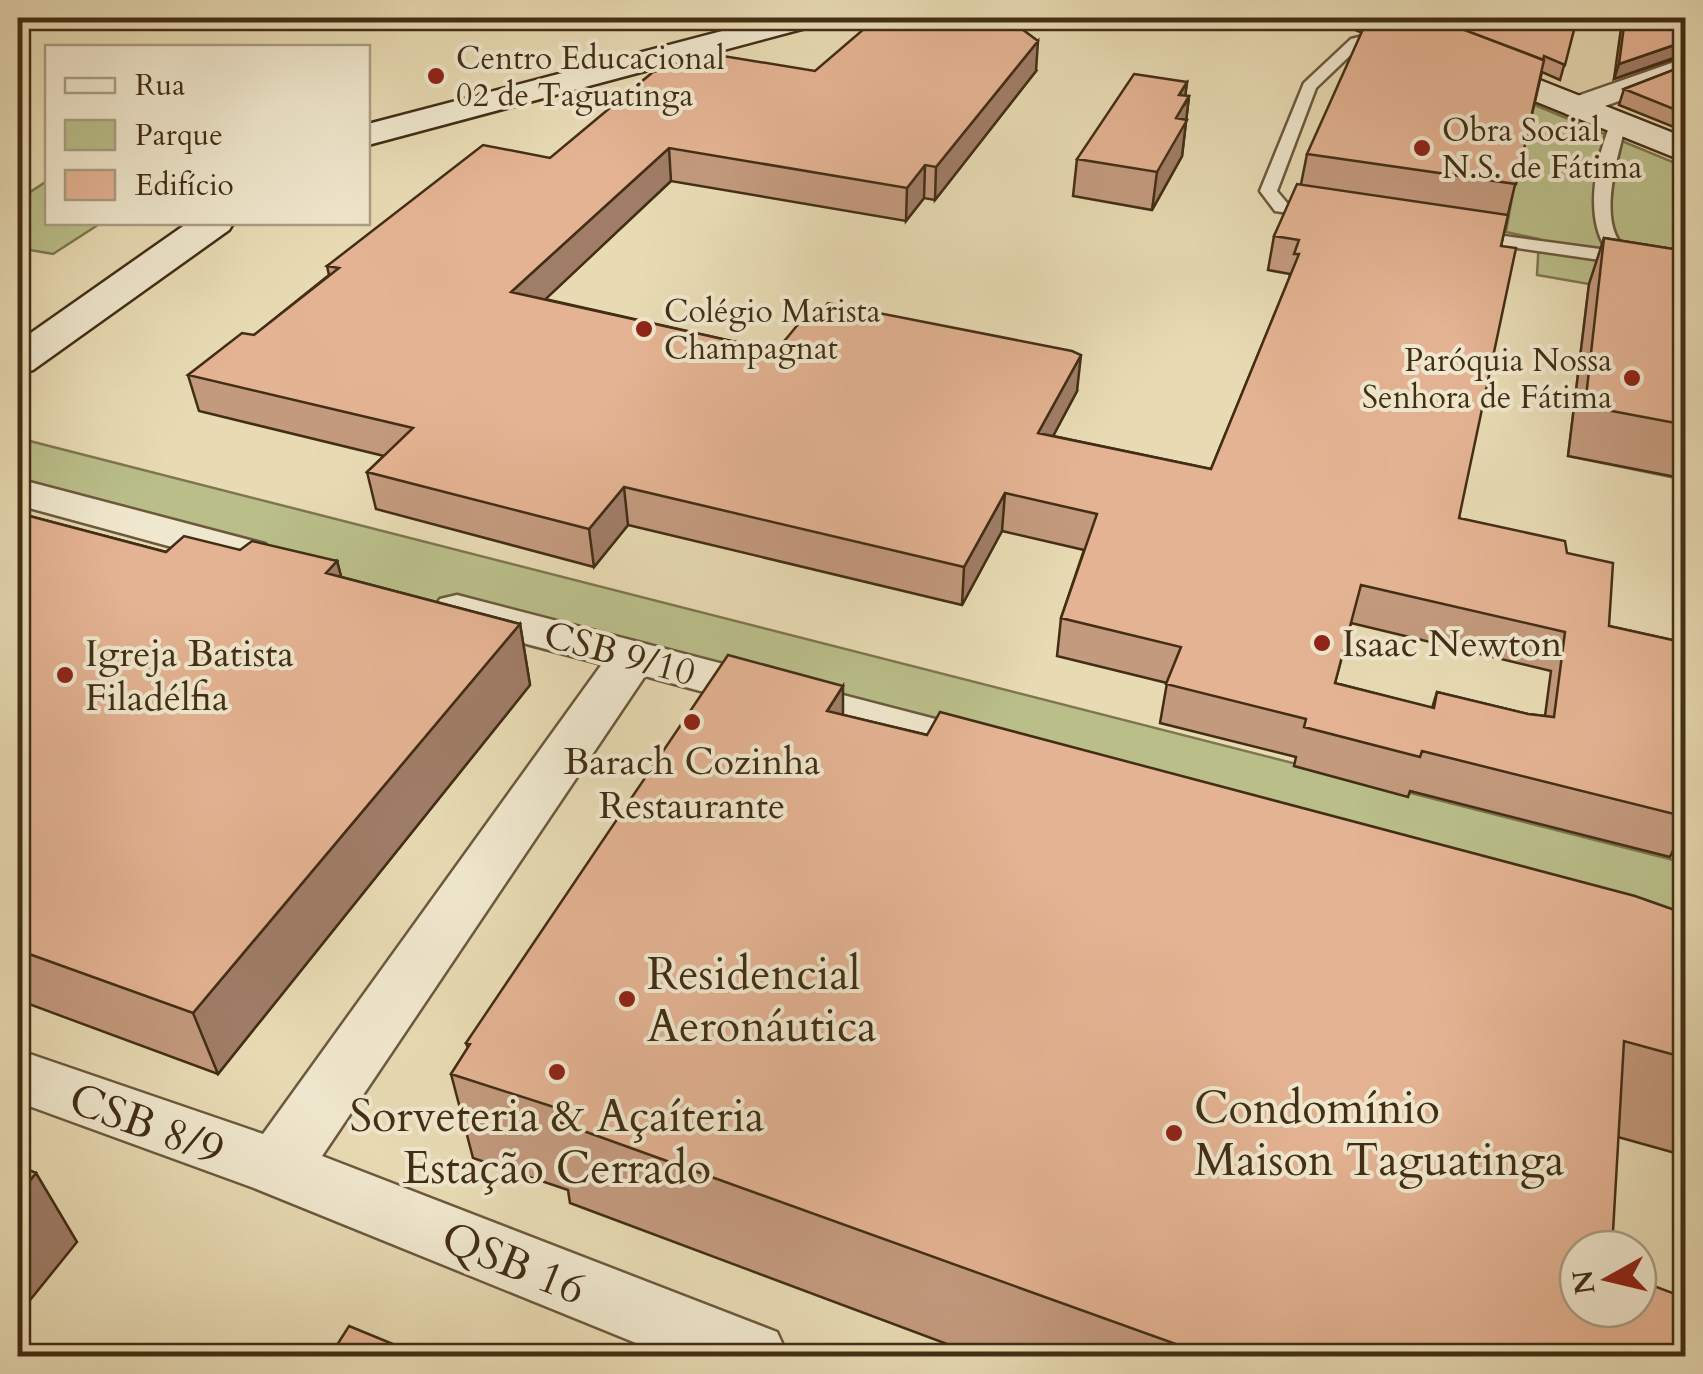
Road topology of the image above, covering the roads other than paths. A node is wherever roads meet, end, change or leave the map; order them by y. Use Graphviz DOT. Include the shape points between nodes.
graph roads {
  1 [pos="806,18"];
  2 [pos="1358,18"];
  3 [pos="1392,32"];
  4 [pos="1686,68"];
  5 [pos="1576,107"];
  6 [pos="1618,123"];
  7 [pos="370,134"];
  8 [pos="1686,152"];
  9 [pos="1340,216"];
  10 [pos="211,225"];
  11 [pos="1457,234"];
  12 [pos="1627,258"];
  13 [pos="1686,272"];
  14 [pos="18,362"];
  15 [pos="18,492"];
  16 [pos="287,564"];
  17 [pos="422,600"];
  18 [pos="633,657"];
  19 [pos="1047,767"];
  20 [pos="18,1076"];
  21 [pos="276,1168"];
  22 [pos="752,1356"];
  1 -- 7 [label="main road"];
  2 -- 3 [label="main road"];
  3 -- 5 [label="main road"];
  3 -- 9 [label="lane" via="1356,42 1308,86 1268,191 1281,208"];
  4 -- 5 [label="street"];
  5 -- 6 [label="main road"];
  6 -- 8 [label="main road"];
  6 -- 12 [label="lane" via="1601,204 1612,243"];
  10 -- 14 [label="main road"];
  11 -- 12 [label="lane"];
  12 -- 13 [label="lane"];
  15 -- 16 [label="street"];
  17 -- 18 [label="street, CSB 9/10"];
  18 -- 19 [label="street, CSB 9/10"];
  18 -- 21 [label="street"];
  20 -- 21 [label="street, CSB 8/9"];
  21 -- 22 [label="street, QSB 16"];
}
